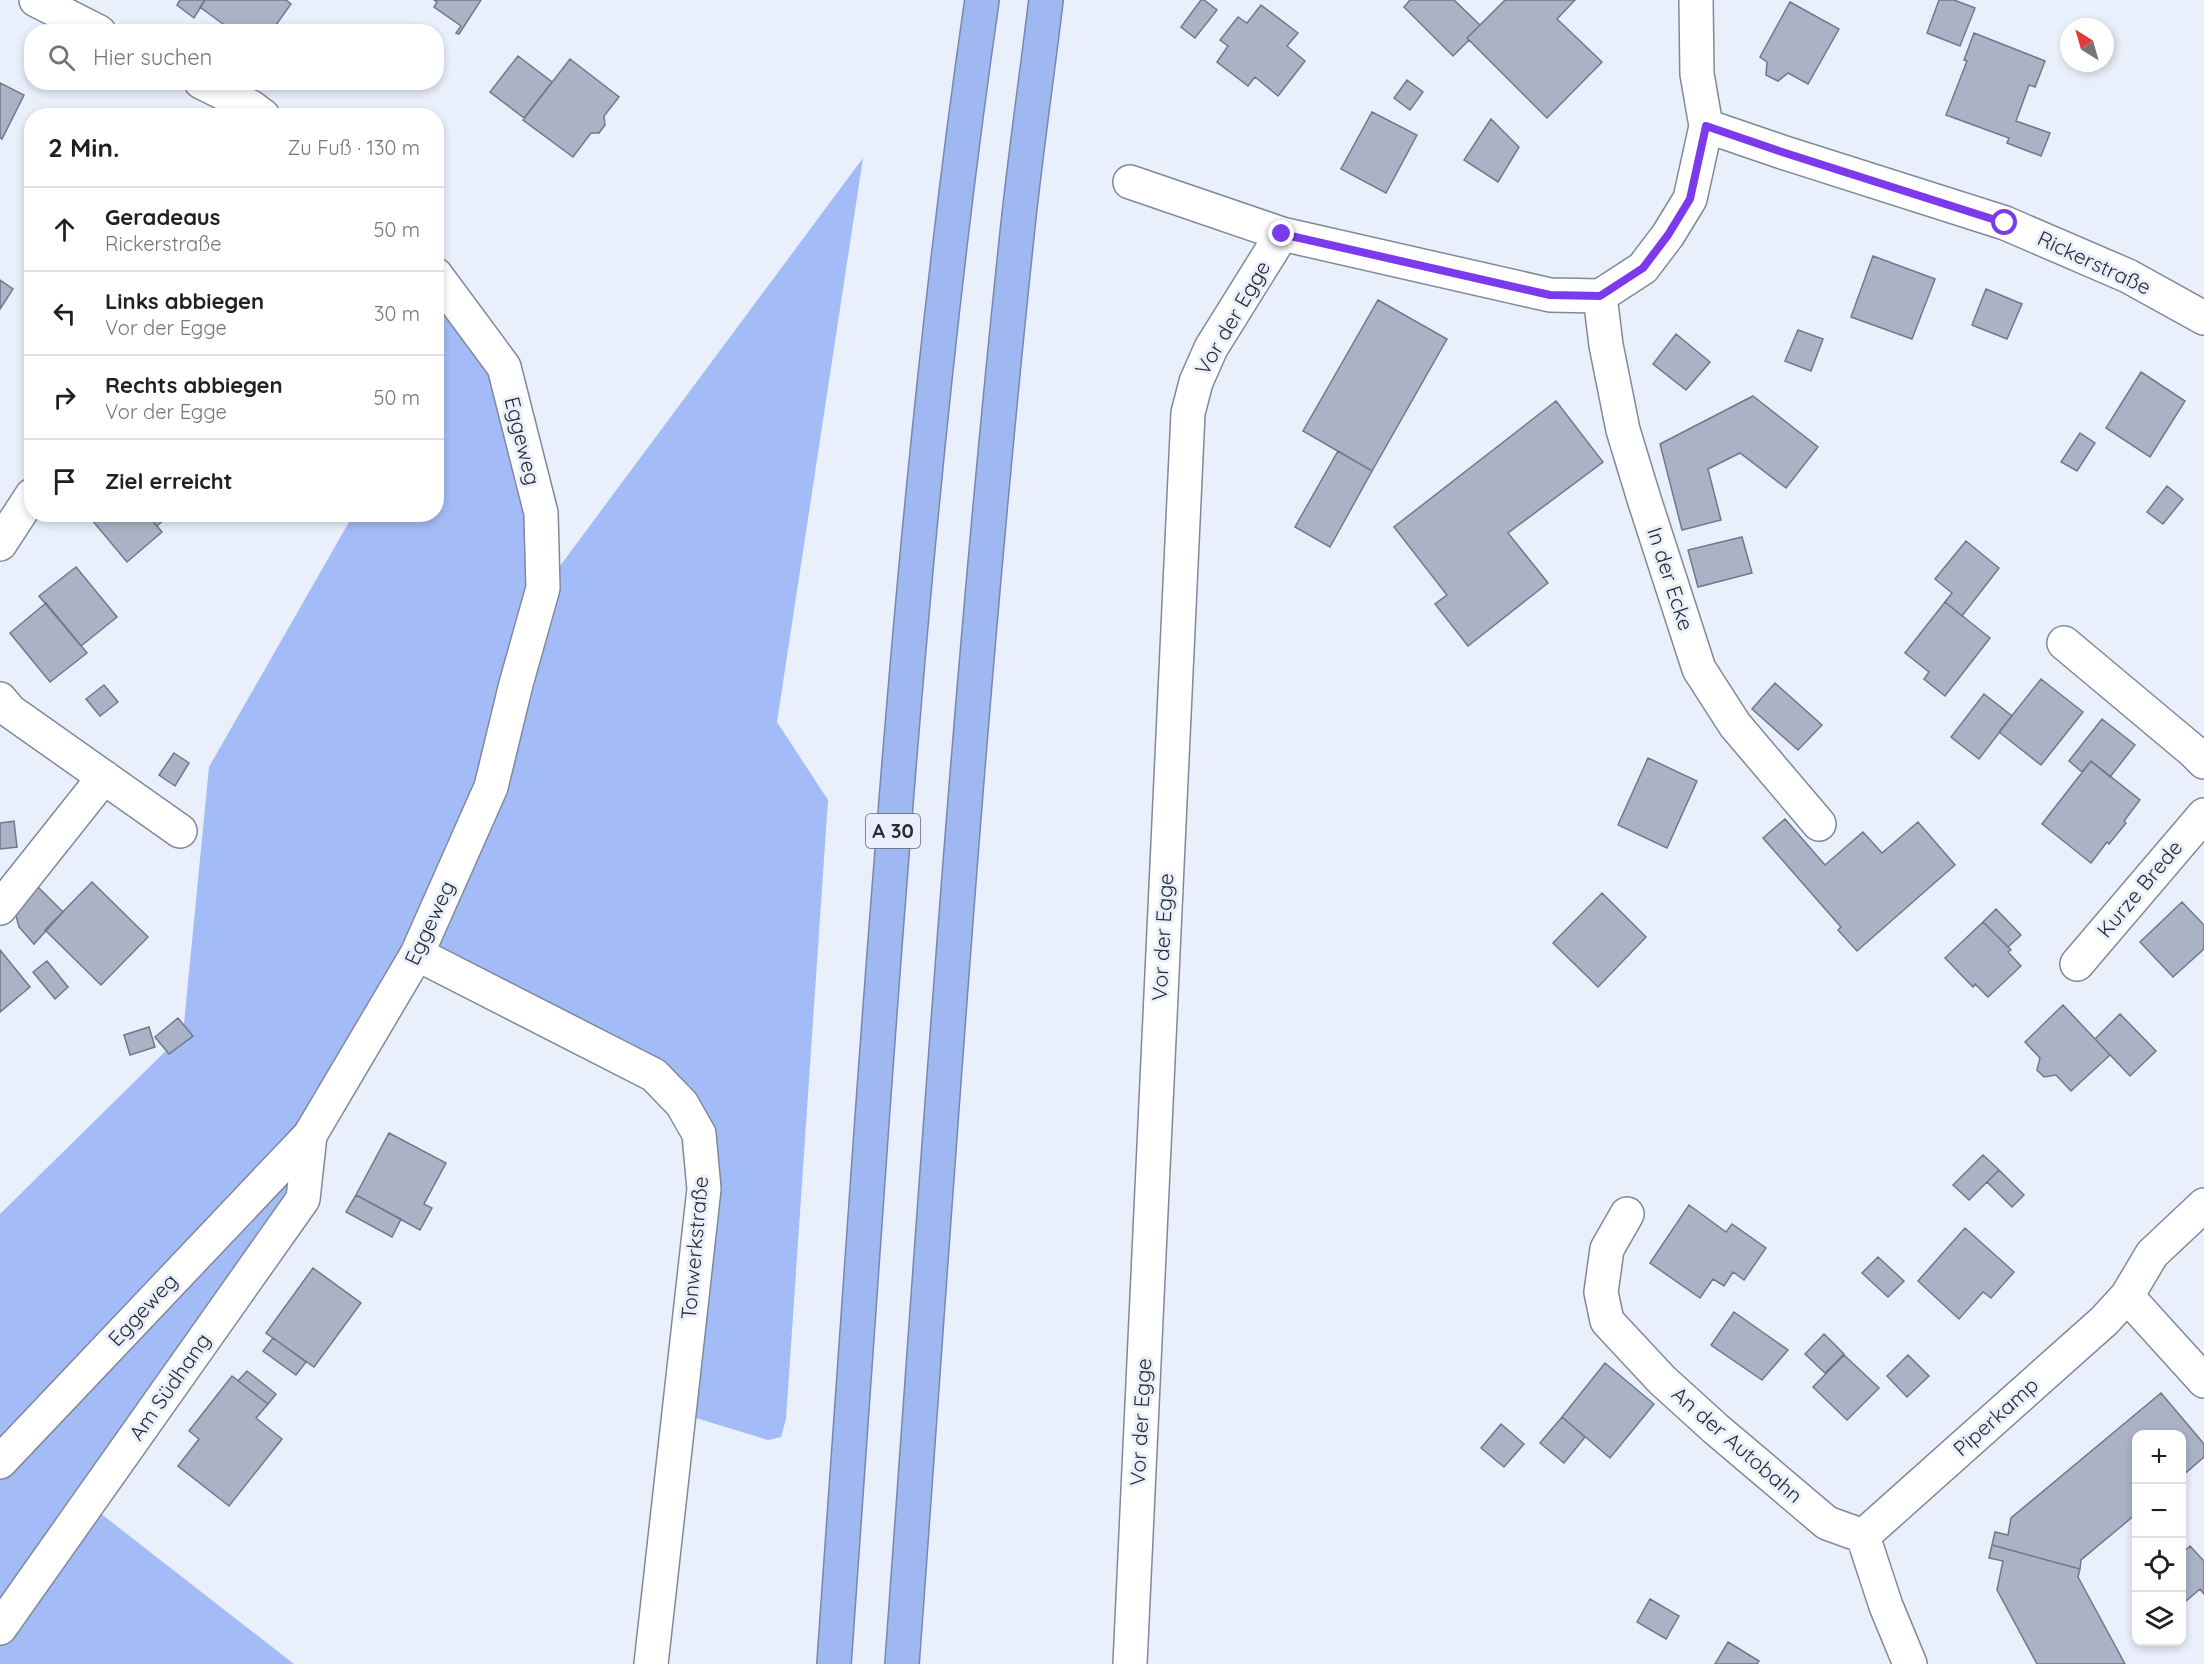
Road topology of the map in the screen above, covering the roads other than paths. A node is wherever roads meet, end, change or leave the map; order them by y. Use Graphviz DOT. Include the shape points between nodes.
graph roads {
  1 [pos="36,0"];
  2 [pos="982,0"];
  3 [pos="1046,0"];
  4 [pos="1696,0"];
  5 [pos="83,24"];
  6 [pos="215,90"];
  7 [pos="245,108"];
  8 [pos="1706,126"];
  9 [pos="1130,182"];
  10 [pos="1282,234"];
  11 [pos="444,286"];
  12 [pos="1600,296"];
  13 [pos="2204,318"];
  14 [pos="24,507"];
  15 [pos="0,544"];
  16 [pos="2064,643"];
  17 [pos="0,699"];
  18 [pos="2204,762"];
  19 [pos="104,777"];
  20 [pos="2204,814"];
  21 [pos="1819,824"];
  22 [pos="180,831"];
  23 [pos="0,909"];
  24 [pos="417,954"];
  25 [pos="2077,964"];
  26 [pos="309,1135"];
  27 [pos="2204,1205"];
  28 [pos="1627,1214"];
  29 [pos="2127,1296"];
  30 [pos="2204,1381"];
  31 [pos="0,1462"];
  32 [pos="1863,1536"];
  33 [pos="0,1628"];
  34 [pos="651,1664"];
  35 [pos="834,1664"];
  36 [pos="902,1664"];
  37 [pos="1130,1664"];
  38 [pos="1910,1664"];
  1 -- 5 [label="street"];
  2 -- 35 [label="highway, A 30" via="958,167 918,533 891,848"];
  3 -- 36 [label="highway" via="1018,221 984,564"];
  4 -- 8 [label="street" via="1697,74"];
  6 -- 7 [label="street"];
  8 -- 12 [label="street" via="1690,199 1668,235 1643,268"];
  8 -- 13 [label="street, Rickerstraße" via="2005,223 2128,276"];
  9 -- 10 [label="street, Vor der Egge"];
  10 -- 12 [label="street, Vor der Egge" via="1550,295"];
  10 -- 37 [label="street, Vor der Egge" via="1211,348 1188,413"];
  11 -- 24 [label="street, Eggeweg" via="504,367 541,513 543,588 491,787"];
  12 -- 21 [label="street, In der Ecke" via="1623,430 1699,669 1735,725"];
  14 -- 15 [label="street"];
  16 -- 18 [label="street"];
  17 -- 19 [label="street" via="10,711"];
  19 -- 22 [label="street"];
  19 -- 23 [label="street"];
  20 -- 25 [label="street, Kurze Brede"];
  24 -- 26 [label="street, Eggeweg"];
  24 -- 34 [label="street, Tonwerkstraße" via="654,1075 682,1104 699,1134 704,1189"];
  26 -- 31 [label="street, Eggeweg"];
  26 -- 33 [label="street, Am Südhang" via="303,1199"];
  27 -- 29 [label="street, Piperkamp" via="2152,1254"];
  28 -- 32 [label="street, An der Autobahn" via="1607,1249 1601,1292 1607,1321 1670,1387 1827,1522"];
  29 -- 30 [label="street"];
  29 -- 32 [label="street, Piperkamp" via="2104,1321"];
  32 -- 38 [label="street"];
}
